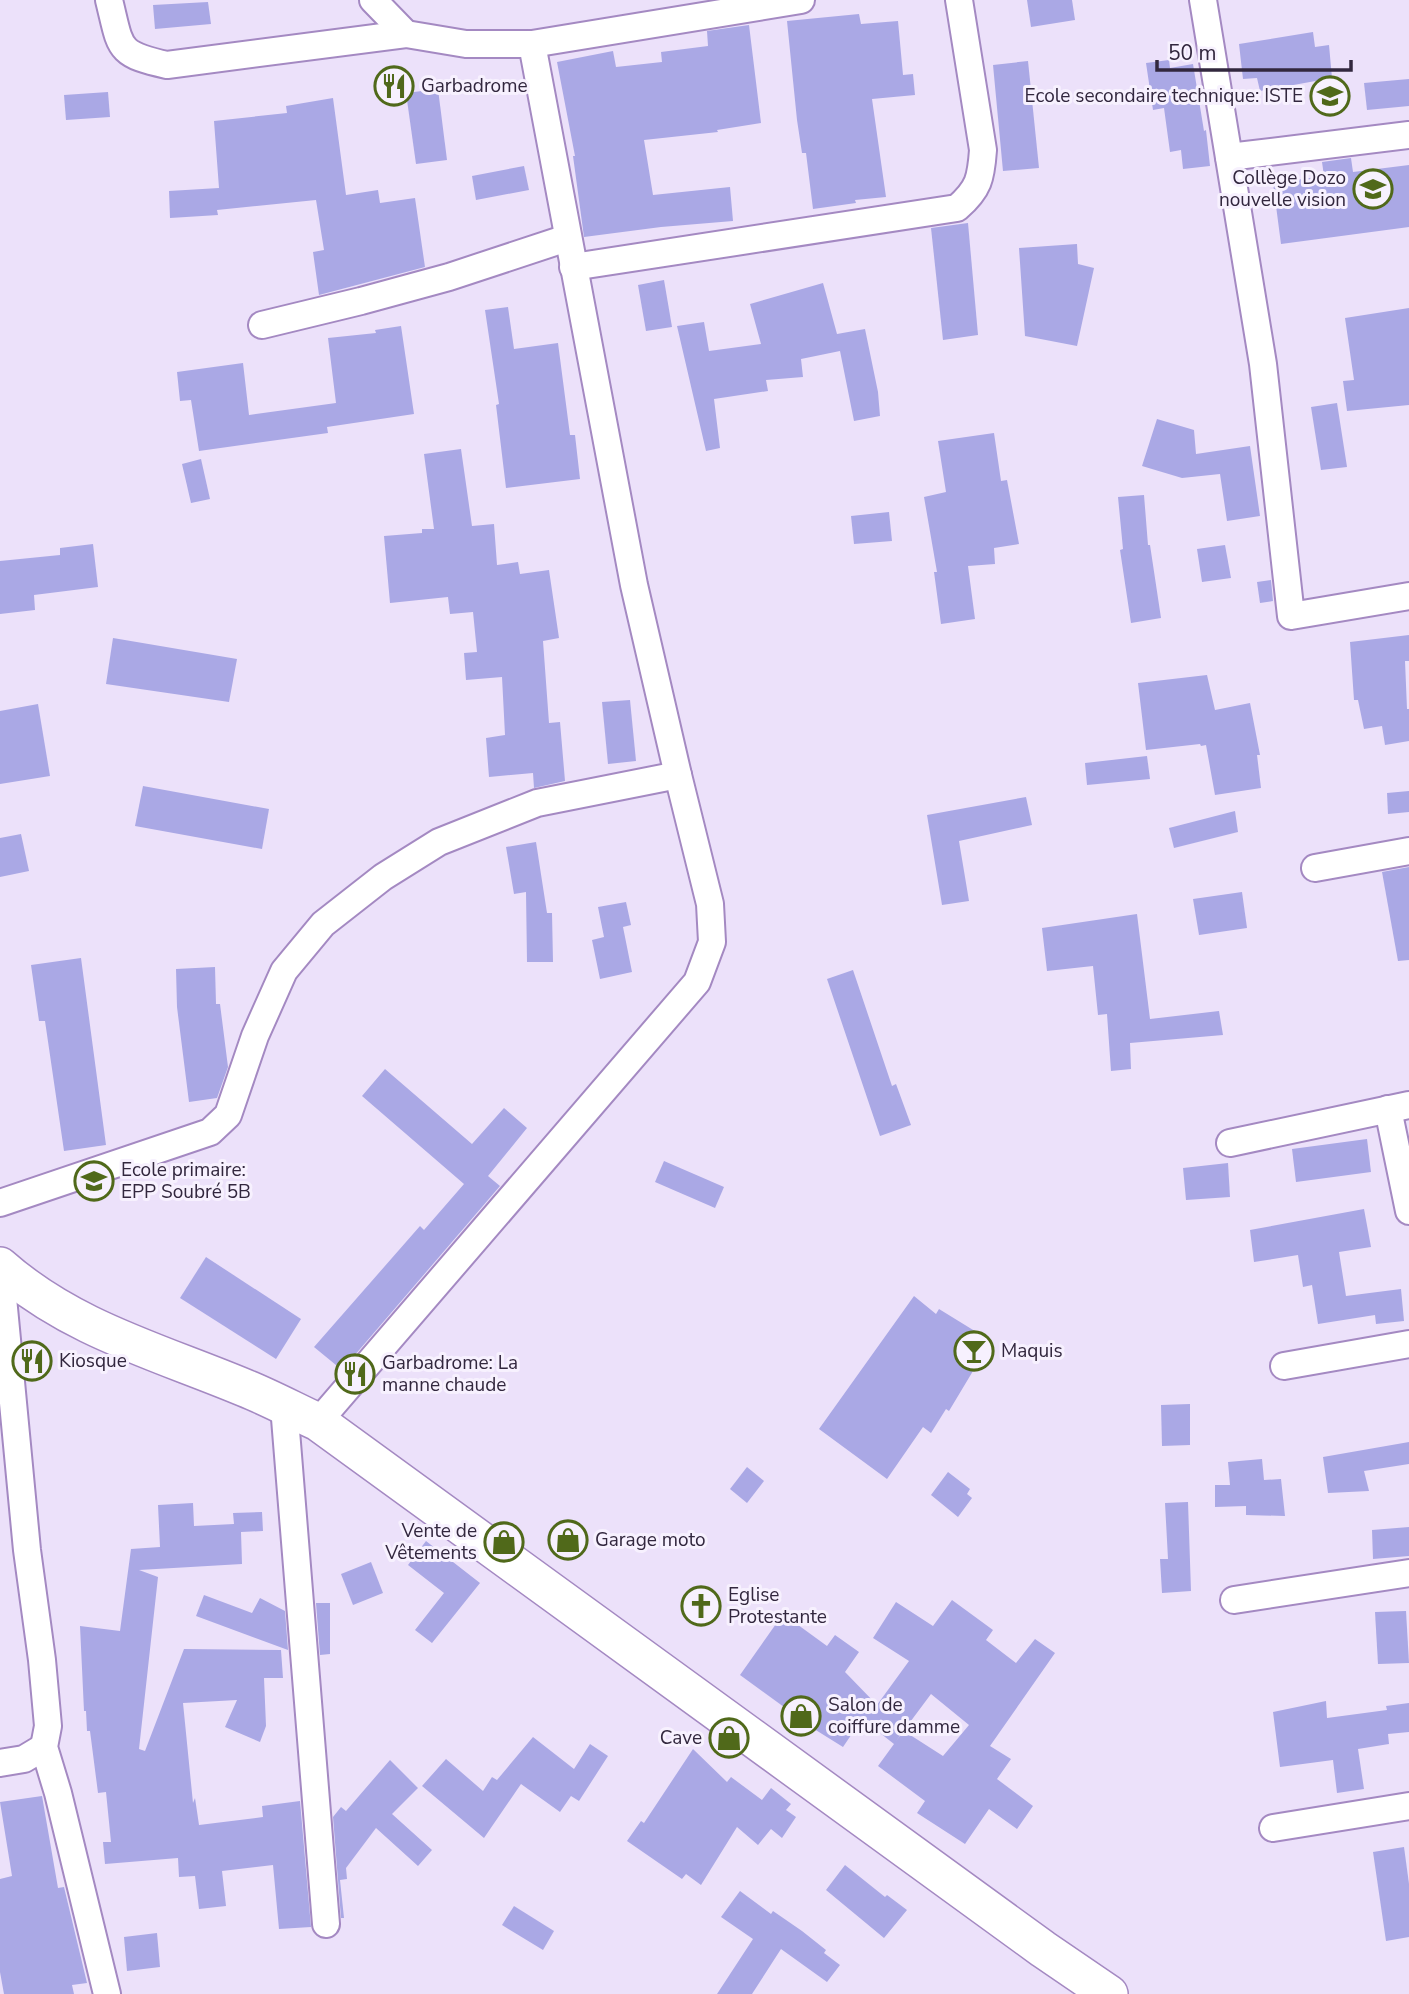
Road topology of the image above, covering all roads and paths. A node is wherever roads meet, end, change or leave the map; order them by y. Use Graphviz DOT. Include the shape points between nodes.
graph roads {
  1 [pos="109,0"];
  2 [pos="373,0"];
  3 [pos="801,0"];
  4 [pos="959,0"];
  5 [pos="1203,0"];
  6 [pos="406,34"];
  7 [pos="532,44"];
  8 [pos="1409,135"];
  9 [pos="1229,157"];
  10 [pos="567,238"];
  11 [pos="573,267"];
  12 [pos="262,325"];
  13 [pos="1409,596"];
  14 [pos="678,775"];
  15 [pos="1409,851"];
  16 [pos="1315,868"];
  17 [pos="1398,1107"];
  18 [pos="1230,1143"];
  19 [pos="0,1203"];
  20 [pos="1409,1210"];
  21 [pos="0,1266"];
  22 [pos="1409,1344"];
  23 [pos="1284,1366"];
  24 [pos="284,1406"];
  25 [pos="318,1422"];
  26 [pos="10,1477"];
  27 [pos="1409,1573"];
  28 [pos="1234,1600"];
  29 [pos="44,1747"];
  30 [pos="0,1763"];
  31 [pos="1409,1806"];
  32 [pos="1273,1828"];
  33 [pos="326,1924"];
  34 [pos="107,1994"];
  35 [pos="1109,1994"];
  1 -- 6 [label="street" via="119,41 126,50 137,58 167,65"];
  2 -- 6 [label="street"];
  3 -- 7 [label="street"];
  4 -- 11 [label="street" via="983,150 973,194 957,208"];
  5 -- 9 [label="street"];
  6 -- 7 [label="street" via="466,44"];
  7 -- 10 [label="street"];
  8 -- 9 [label="street"];
  9 -- 13 [label="street" via="1263,364 1291,616"];
  10 -- 11 [label="street"];
  10 -- 12 [label="street" via="449,277"];
  11 -- 14 [label="street" via="634,585"];
  14 -- 19 [label="street" via="537,803 439,842 383,877 323,924 284,971 228,1115 210,1132"];
  14 -- 25 [label="street" via="710,904 712,942 697,982"];
  15 -- 16 [label="street"];
  17 -- 18 [label="street"];
  17 -- 20 [label="street"];
  21 -- 24 [label="street" via="69,1315"];
  21 -- 26 [label="street"];
  22 -- 23 [label="street"];
  24 -- 25 [label="street"];
  24 -- 33 [label="street"];
  25 -- 35 [label="street"];
  26 -- 29 [label="street" via="47,1713"];
  27 -- 28 [label="street"];
  29 -- 30 [label="street" via="24,1759"];
  29 -- 34 [label="street"];
  31 -- 32 [label="street"];
}
